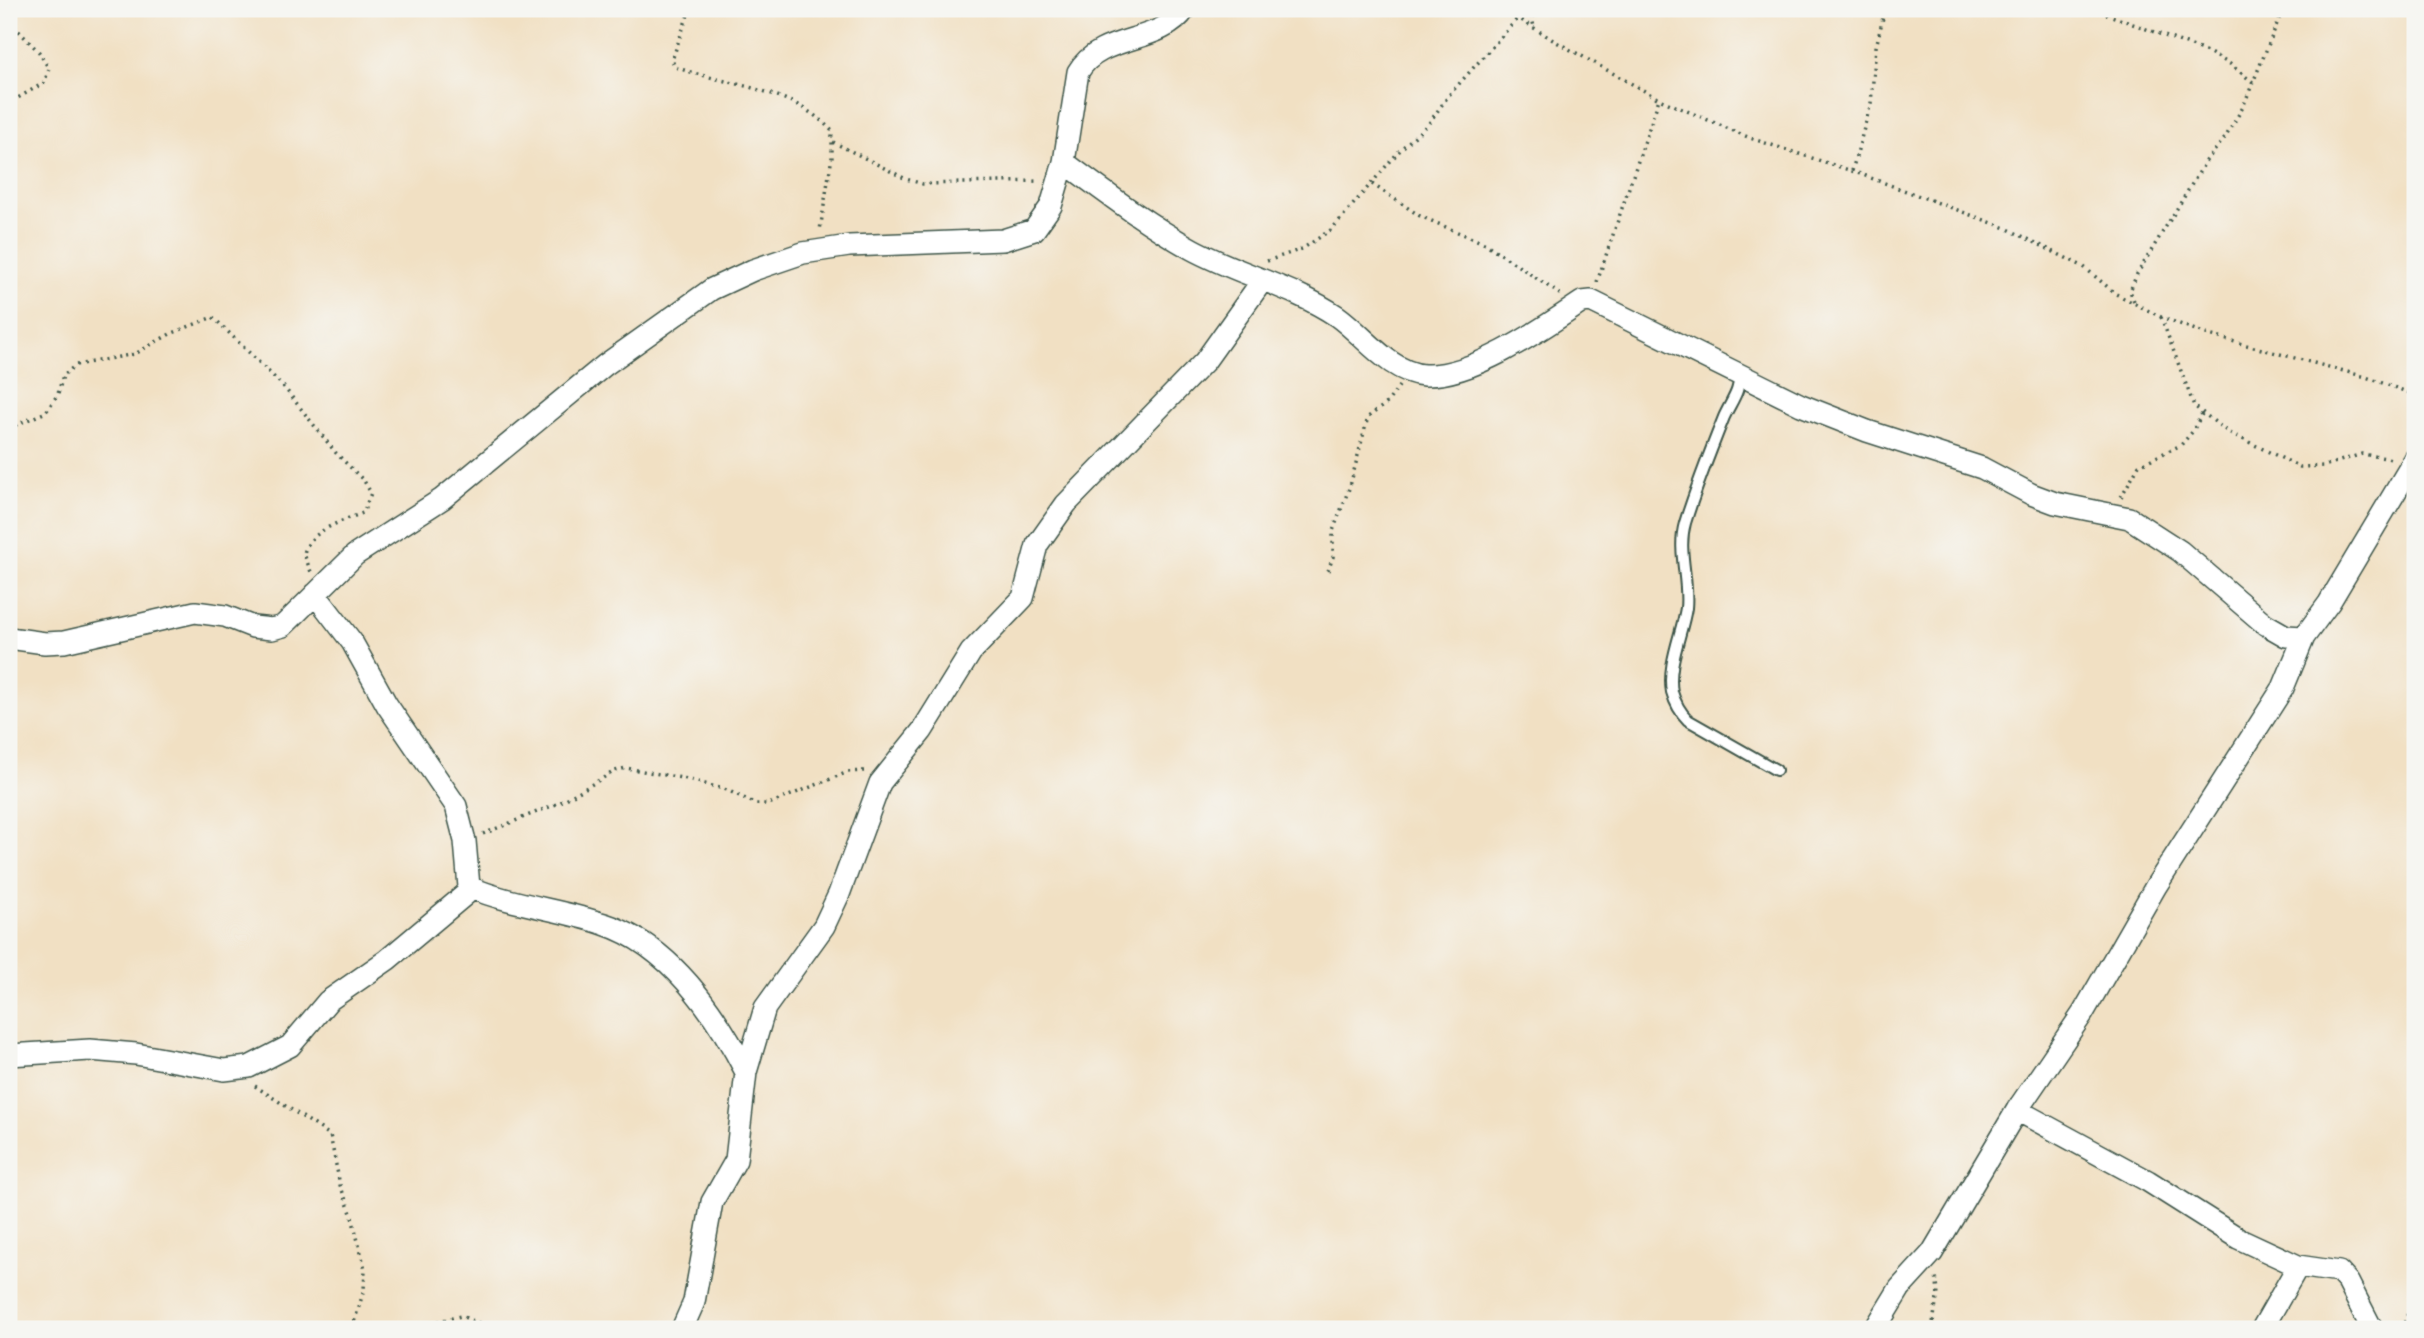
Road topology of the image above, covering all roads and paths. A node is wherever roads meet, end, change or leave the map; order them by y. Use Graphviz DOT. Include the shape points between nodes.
graph roads {
  1 [pos="690,9"];
  2 [pos="1185,9"];
  3 [pos="1504,9"];
  4 [pos="1530,9"];
  5 [pos="1885,9"];
  6 [pos="2093,9"];
  7 [pos="2283,9"];
  8 [pos="1518,18"];
  9 [pos="9,21"];
  10 [pos="1535,29"];
  11 [pos="2253,83"];
  12 [pos="1659,99"];
  13 [pos="9,103"];
  14 [pos="833,142"];
  15 [pos="1062,171"];
  16 [pos="1852,171"];
  17 [pos="1372,184"];
  18 [pos="818,250"];
  19 [pos="1253,277"];
  20 [pos="1584,303"];
  21 [pos="2134,303"];
  22 [pos="2161,317"];
  23 [pos="1407,372"];
  24 [pos="1739,373"];
  25 [pos="2415,395"];
  26 [pos="2203,412"];
  27 [pos="9,428"];
  28 [pos="2414,461"];
  29 [pos="2111,514"];
  30 [pos="1328,571"];
  31 [pos="318,591"];
  32 [pos="9,638"];
  33 [pos="2305,638"];
  34 [pos="1776,770"];
  35 [pos="887,772"];
  36 [pos="464,841"];
  37 [pos="469,887"];
  38 [pos="9,1055"];
  39 [pos="234,1070"];
  40 [pos="746,1072"];
  41 [pos="2017,1111"];
  42 [pos="1931,1253"];
  43 [pos="2298,1266"];
  44 [pos="2415,1294"];
  45 [pos="314,1329"];
  46 [pos="327,1329"];
  47 [pos="352,1329"];
  48 [pos="403,1329"];
  49 [pos="495,1329"];
  50 [pos="682,1329"];
  51 [pos="1875,1329"];
  52 [pos="1933,1329"];
  53 [pos="2262,1329"];
  54 [pos="2372,1329"];
  55 [pos="2402,1329"];
  1 -- 14 [label="path" via="672,60 675,67 783,98 820,118 832,131"];
  2 -- 15 [label="street" via="1172,24 1107,48 1083,64"];
  3 -- 8 [label="path"];
  4 -- 10 [label="path"];
  5 -- 16 [label="path" via="1871,103"];
  6 -- 11 [label="path" via="2210,53"];
  7 -- 11 [label="path"];
  8 -- 10 [label="path"];
  8 -- 17 [label="path"];
  9 -- 13 [label="path" via="40,52 49,69 44,83"];
  10 -- 12 [label="path"];
  11 -- 21 [label="path" via="2225,138 2137,274 2130,291"];
  12 -- 16 [label="path" via="1750,138"];
  12 -- 20 [label="path"];
  14 -- 15 [label="path" via="923,184 957,186"];
  14 -- 18 [label="path"];
  15 -- 18 [label="street" via="1043,220 1021,235 1003,240"];
  15 -- 19 [label="street" via="1193,249"];
  16 -- 21 [label="path" via="2056,251"];
  17 -- 19 [label="path" via="1332,229 1302,249 1265,261"];
  17 -- 20 [label="path" via="1420,216 1486,244"];
  18 -- 31 [label="street" via="781,259 712,289 605,365 442,499 355,555"];
  19 -- 23 [label="street" via="1325,308"];
  19 -- 35 [label="street" via="1205,360 1066,504 1037,545 1023,598 971,652 922,731"];
  20 -- 23 [label="street" via="1474,364 1447,373"];
  20 -- 24 [label="street"];
  21 -- 22 [label="path"];
  22 -- 25 [label="path"];
  22 -- 26 [label="path" via="2185,386"];
  23 -- 30 [label="path" via="1387,403 1368,416 1333,531"];
  24 -- 29 [label="street" via="1801,405 1982,468 2031,494"];
  24 -- 34 [label="lane" via="1740,387 1684,525 1681,546 1686,608 1672,690 1688,720"];
  26 -- 28 [label="path" via="2228,432 2300,467 2324,466 2362,454"];
  26 -- 29 [label="path" via="2181,445 2139,465"];
  27 -- 31 [label="path" via="46,412 69,368 135,354 213,317 283,386 372,493 363,513 320,533 305,549"];
  28 -- 33 [label="street"];
  29 -- 33 [label="street" via="2129,518 2180,551 2265,624 2286,636"];
  31 -- 32 [label="street" via="292,621 272,629 195,612 64,642"];
  31 -- 36 [label="street" via="387,705 447,790"];
  33 -- 41 [label="street" via="2283,688 2156,886 2083,1013"];
  35 -- 36 [label="path" via="848,772 769,804 756,804 727,790 626,768 559,803"];
  35 -- 40 [label="street" via="824,926 765,1008"];
  36 -- 37 [label="street"];
  37 -- 39 [label="street" via="461,900 387,960 328,1001 290,1046 262,1062"];
  37 -- 40 [label="street" via="498,900 605,924 647,942 726,1033"];
  38 -- 39 [label="street" via="117,1052"];
  39 -- 47 [label="path" via="330,1135 365,1269"];
  40 -- 50 [label="street" via="736,1160 712,1202 694,1302"];
  41 -- 42 [label="street"];
  41 -- 43 [label="street" via="2148,1181 2238,1238"];
  42 -- 51 [label="street" via="1900,1288"];
  42 -- 52 [label="path" via="1938,1292"];
  43 -- 53 [label="street"];
  43 -- 54 [label="street" via="2334,1270 2344,1276"];
  44 -- 55 [label="path"];
  45 -- 46 [label="path"];
  48 -- 49 [label="path" via="461,1316"];
}
